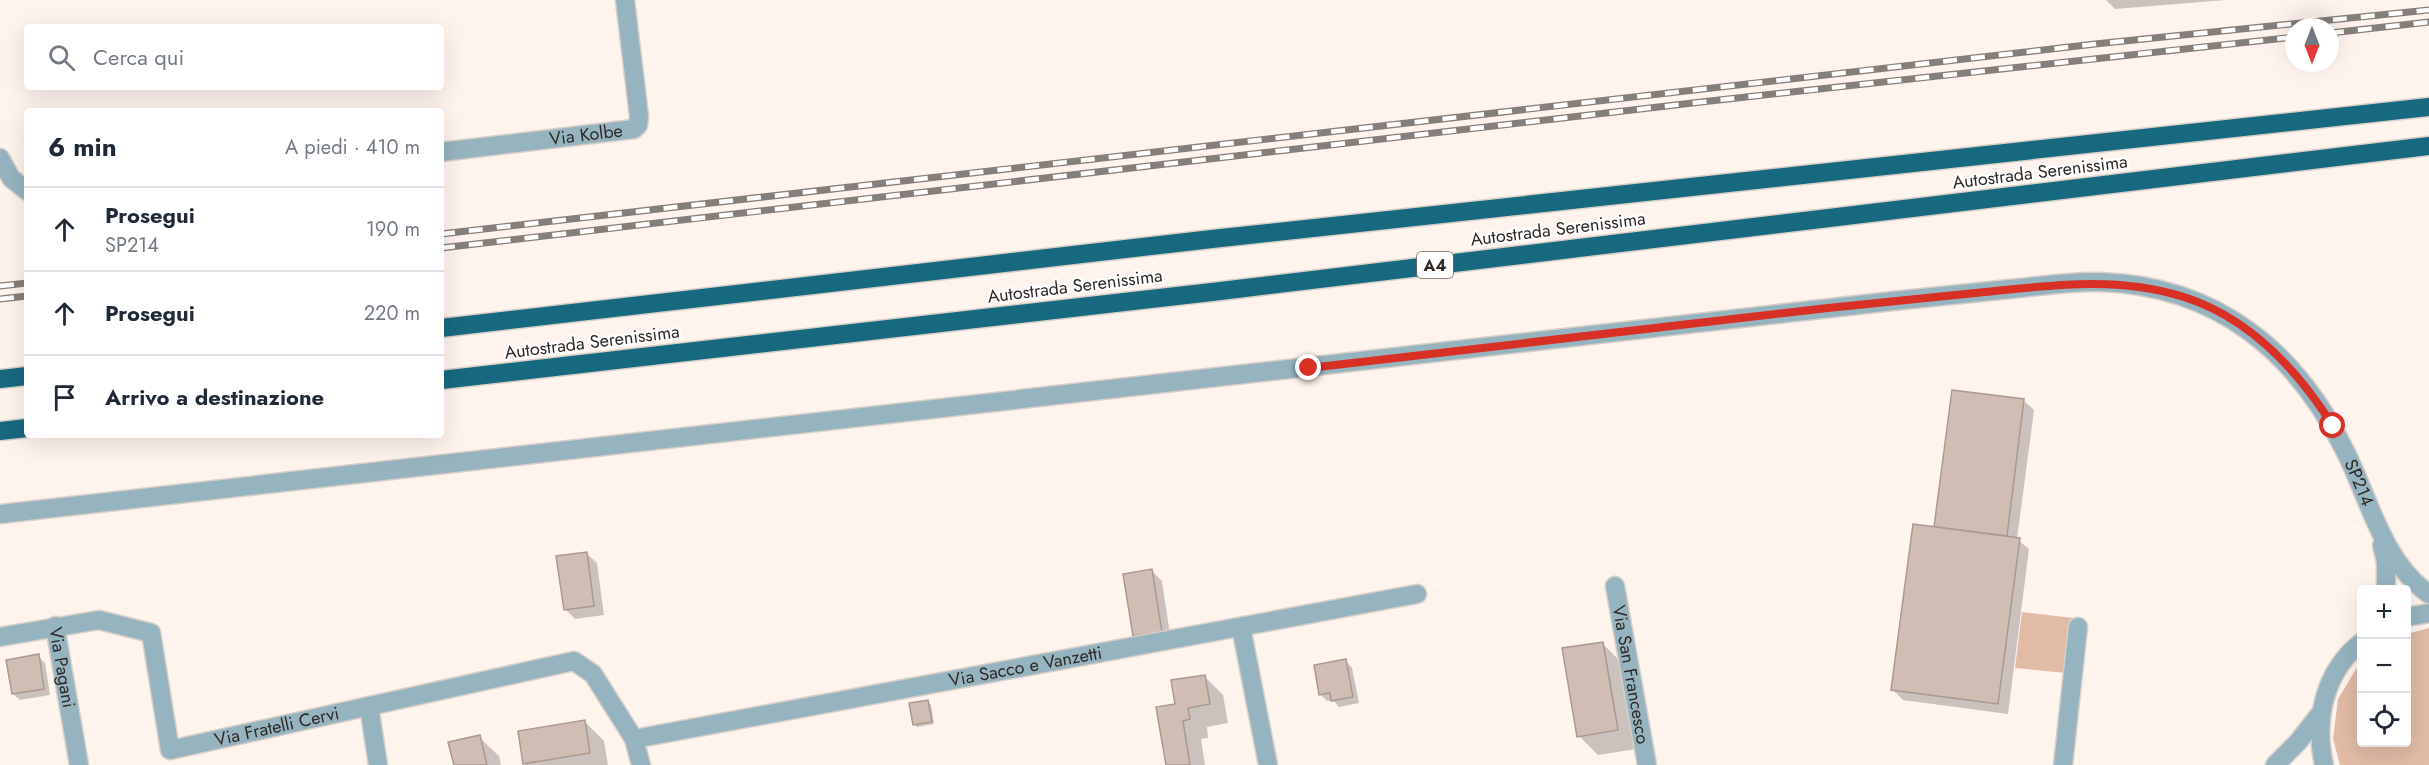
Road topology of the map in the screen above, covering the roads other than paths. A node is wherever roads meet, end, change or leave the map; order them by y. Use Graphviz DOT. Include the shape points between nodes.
graph roads {
  1 [pos="625,0"];
  2 [pos="2429,107"];
  3 [pos="2429,146"];
  4 [pos="444,152"];
  5 [pos="0,158"];
  6 [pos="24,189"];
  7 [pos="444,328"];
  8 [pos="24,376"];
  9 [pos="0,379"];
  10 [pos="444,380"];
  11 [pos="24,428"];
  12 [pos="0,431"];
  13 [pos="0,514"];
  14 [pos="2380,531"];
  15 [pos="2386,585"];
  16 [pos="1615,586"];
  17 [pos="1417,594"];
  18 [pos="2429,594"];
  19 [pos="2429,613"];
  20 [pos="2411,616"];
  21 [pos="55,626"];
  22 [pos="1241,627"];
  23 [pos="2078,627"];
  24 [pos="0,637"];
  25 [pos="2357,645"];
  26 [pos="369,706"];
  27 [pos="2320,714"];
  28 [pos="634,739"];
  29 [pos="79,765"];
  30 [pos="378,765"];
  31 [pos="641,765"];
  32 [pos="1268,765"];
  33 [pos="1647,765"];
  34 [pos="2063,765"];
  35 [pos="2275,765"];
  36 [pos="2324,765"];
  1 -- 4 [label="street, Via Kolbe" via="639,116 634,129"];
  2 -- 7 [label="highway, Autostrada Serenissima"];
  3 -- 10 [label="highway, Autostrada Serenissima / A4"];
  5 -- 6 [label="street" via="11,178"];
  8 -- 9 [label="highway"];
  11 -- 12 [label="highway"];
  13 -- 14 [label="street, SP214 / SP214" via="1893,301 2101,282 2143,286 2185,297 2219,311 2255,335 2311,392 2333,426"];
  14 -- 15 [label="street, SP214"];
  14 -- 18 [label="street, SP214" via="2396,560"];
  16 -- 33 [label="street, Via San Francesco"];
  17 -- 22 [label="street, Via Sacco e Vanzetti"];
  19 -- 20 [label="street"];
  21 -- 24 [label="street, Via Pagani"];
  21 -- 26 [label="street, Via Fratelli Cervi" via="99,620 151,633 170,750"];
  21 -- 29 [label="street, Via Pagani"];
  22 -- 28 [label="street, Via Sacco e Vanzetti"];
  22 -- 32 [label="street"];
  23 -- 34 [label="street"];
  25 -- 27 [label="street" via="2331,680"];
  26 -- 28 [label="street, Via Fratelli Cervi" via="574,661 593,674"];
  26 -- 30 [label="street"];
  27 -- 35 [label="street"];
  27 -- 36 [label="street" via="2319,743"];
  28 -- 31 [label="street"];
}
